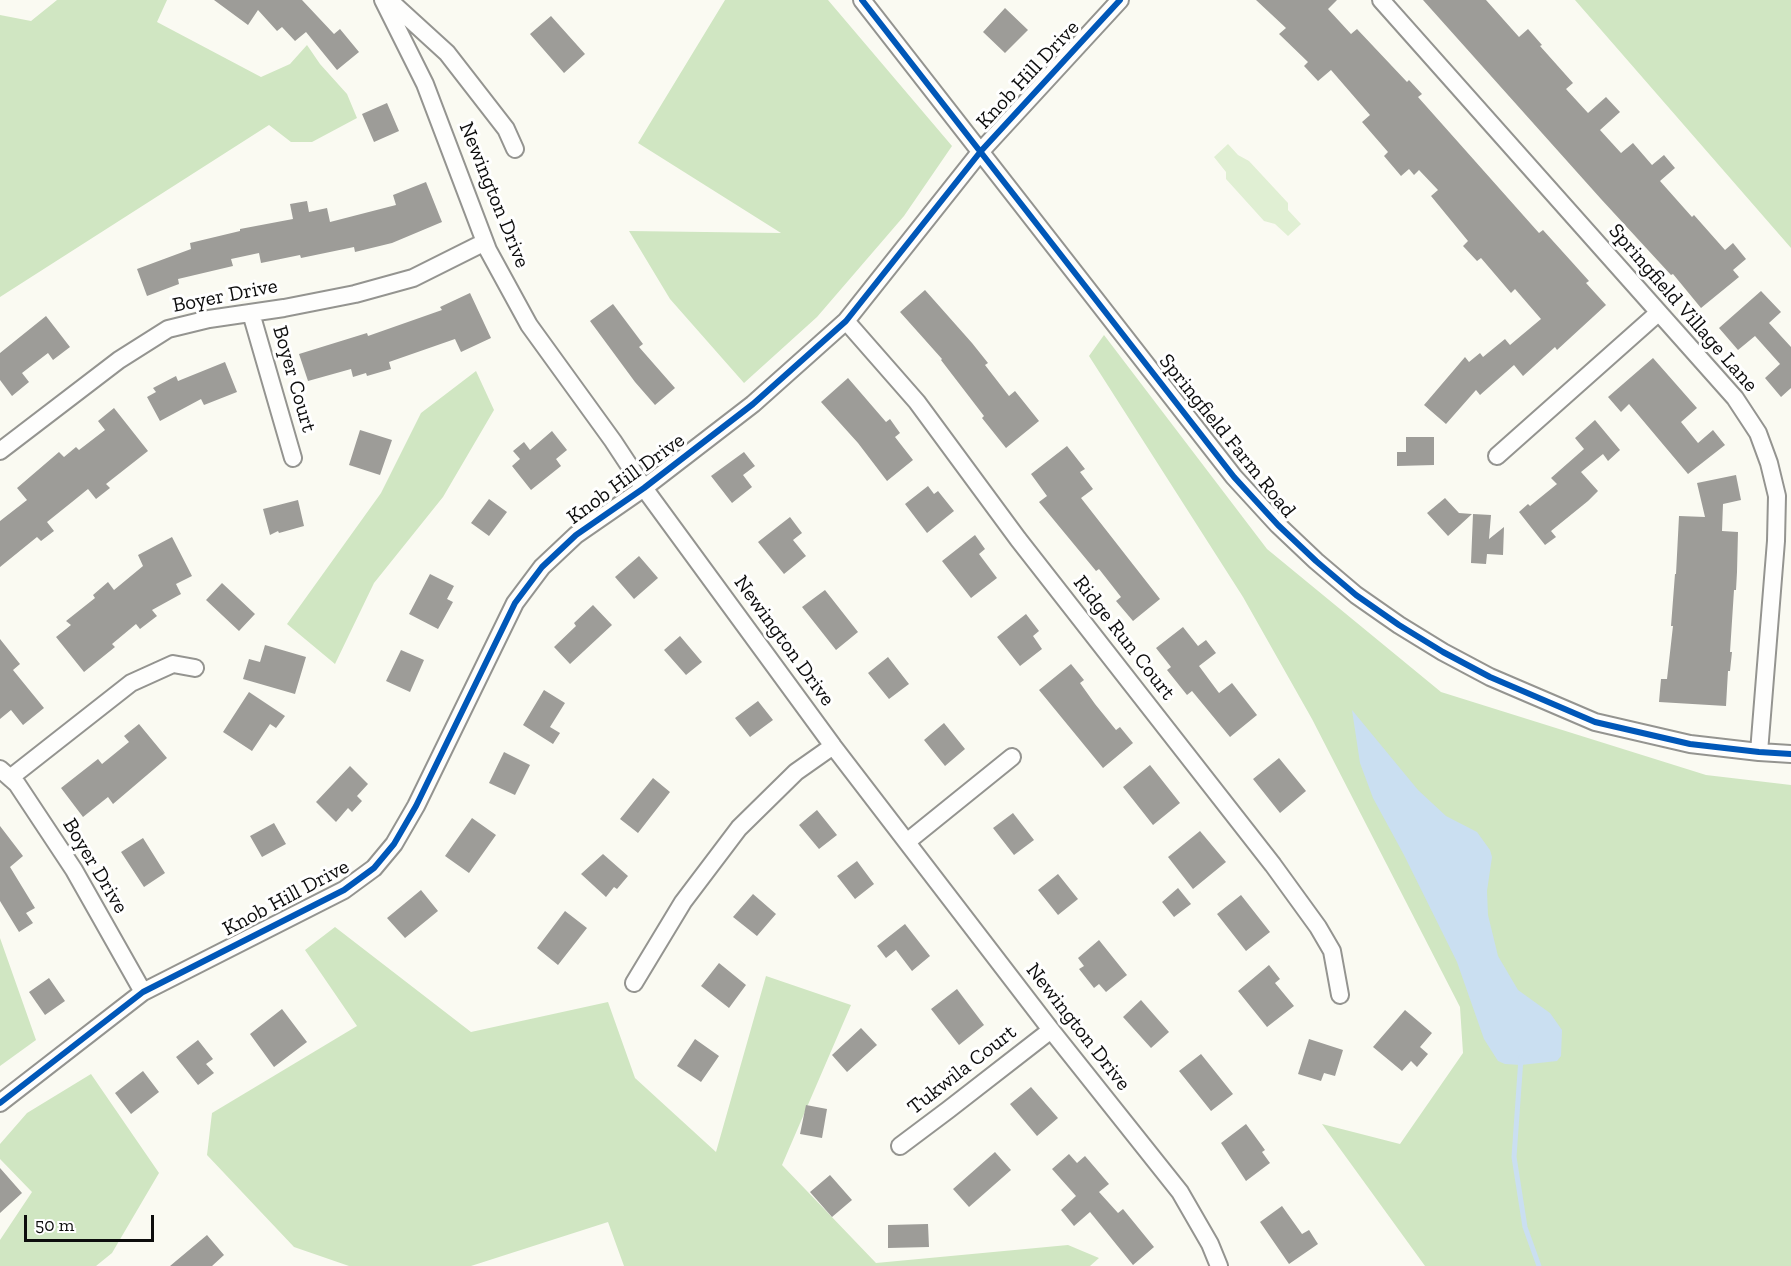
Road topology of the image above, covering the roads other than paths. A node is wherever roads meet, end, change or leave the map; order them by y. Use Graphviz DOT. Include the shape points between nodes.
graph roads {
  1 [pos="383,0"];
  2 [pos="389,0"];
  3 [pos="862,0"];
  4 [pos="1120,0"];
  5 [pos="1381,0"];
  6 [pos="515,149"];
  7 [pos="981,151"];
  8 [pos="485,242"];
  9 [pos="252,313"];
  10 [pos="1659,313"];
  11 [pos="846,321"];
  12 [pos="0,451"];
  13 [pos="1497,456"];
  14 [pos="293,458"];
  15 [pos="644,488"];
  16 [pos="195,668"];
  17 [pos="833,746"];
  18 [pos="1759,752"];
  19 [pos="1791,754"];
  20 [pos="1012,757"];
  21 [pos="5,773"];
  22 [pos="908,841"];
  23 [pos="634,983"];
  24 [pos="143,992"];
  25 [pos="1340,995"];
  26 [pos="1051,1030"];
  27 [pos="0,1102"];
  28 [pos="900,1146"];
  29 [pos="1219,1266"];
  1 -- 8 [label="street, Newington Drive" via="425,84"];
  2 -- 6 [label="street" via="447,53 506,129"];
  3 -- 7 [label="street, Springfield Farm Road"];
  4 -- 7 [label="street, Knob Hill Drive"];
  5 -- 10 [label="street, Springfield Village Lane"];
  7 -- 11 [label="street, Knob Hill Drive"];
  7 -- 18 [label="street, Springfield Farm Road" via="1234,477 1278,525 1356,595 1398,625 1490,677 1595,722 1690,744"];
  8 -- 9 [label="street, Boyer Drive" via="413,278 355,294"];
  8 -- 15 [label="street, Newington Drive" via="529,325"];
  9 -- 12 [label="street, Boyer Drive" via="168,329 119,360"];
  9 -- 14 [label="street, Boyer Court"];
  10 -- 13 [label="street"];
  10 -- 18 [label="street, Springfield Village Lane" via="1738,401 1758,433 1777,496"];
  11 -- 15 [label="street, Knob Hill Drive" via="753,404"];
  11 -- 25 [label="street, Ridge Run Court" via="917,402 1018,539 1273,865 1332,951"];
  15 -- 17 [label="street, Newington Drive"];
  15 -- 24 [label="street, Knob Hill Drive" via="576,535 542,567 515,603 416,806 394,844 374,868 344,890"];
  16 -- 21 [label="street" via="173,664 131,683"];
  17 -- 22 [label="street, Newington Drive"];
  17 -- 23 [label="street" via="796,772 738,828 683,902"];
  18 -- 19 [label="street, Springfield Farm Road"];
  20 -- 22 [label="street"];
  21 -- 24 [label="street, Boyer Drive" via="17,784 74,870"];
  22 -- 26 [label="street, Newington Drive"];
  24 -- 27 [label="street, Knob Hill Drive"];
  26 -- 28 [label="street, Tukwila Court"];
  26 -- 29 [label="street, Newington Drive" via="1180,1192"];
}
